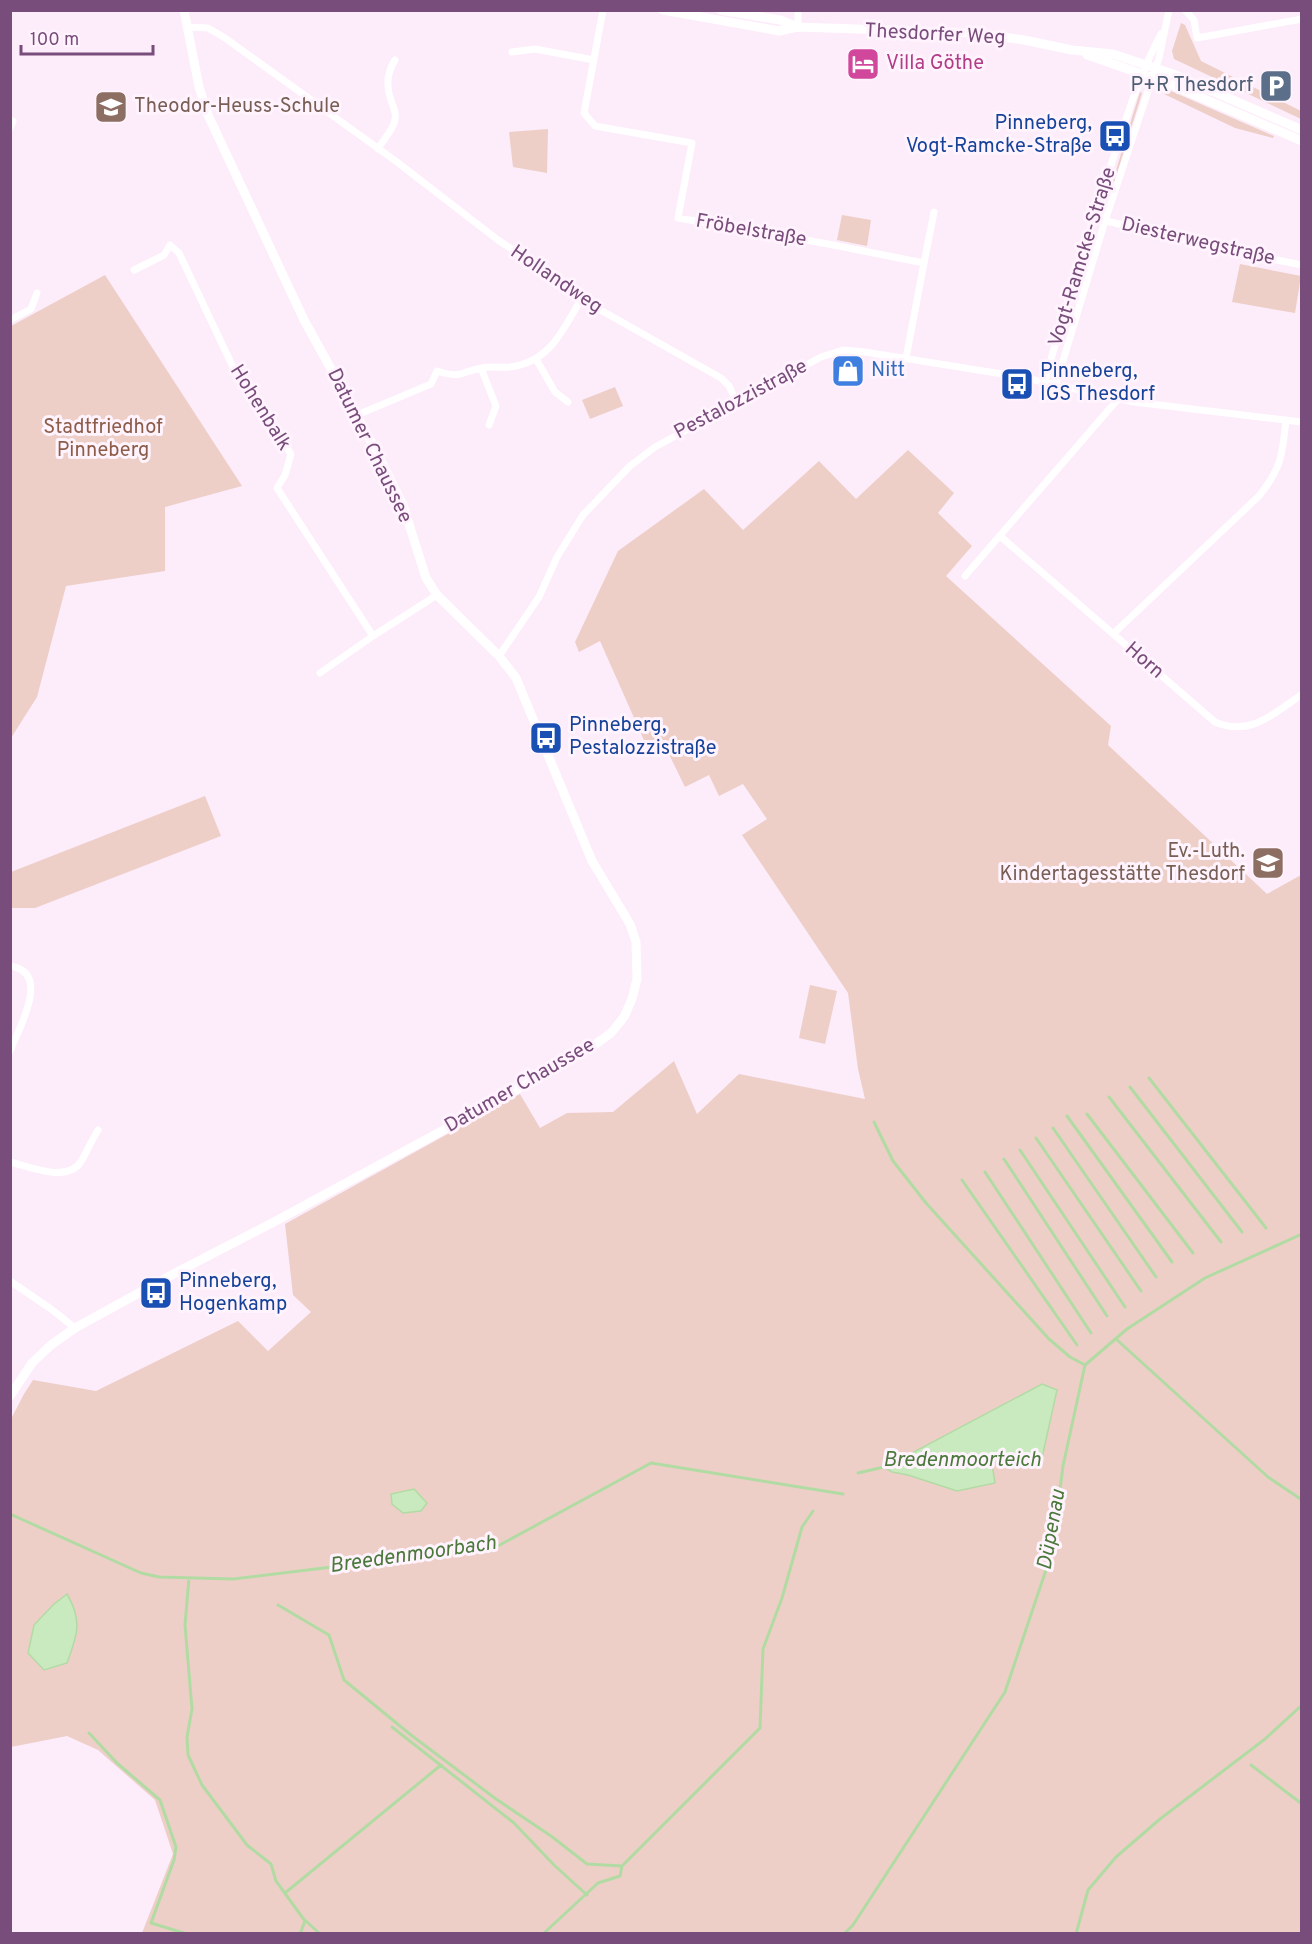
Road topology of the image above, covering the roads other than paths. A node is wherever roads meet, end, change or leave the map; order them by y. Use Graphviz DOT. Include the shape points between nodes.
graph roads {
  1 [pos="184,10"];
  2 [pos="603,10"];
  3 [pos="663,10"];
  4 [pos="720,10"];
  5 [pos="798,10"];
  6 [pos="1169,10"];
  7 [pos="1185,10"];
  8 [pos="1302,20"];
  9 [pos="187,27"];
  10 [pos="798,27"];
  11 [pos="512,52"];
  12 [pos="395,60"];
  13 [pos="594,60"];
  14 [pos="1150,71"];
  15 [pos="1302,130"];
  16 [pos="1302,141"];
  17 [pos="378,148"];
  18 [pos="934,212"];
  19 [pos="1094,218"];
  20 [pos="1105,221"];
  21 [pos="924,263"];
  22 [pos="1302,265"];
  23 [pos="134,270"];
  24 [pos="37,293"];
  25 [pos="581,299"];
  26 [pos="10,320"];
  27 [pos="906,358"];
  28 [pos="536,359"];
  29 [pos="481,368"];
  30 [pos="1045,381"];
  31 [pos="1056,384"];
  32 [pos="1118,399"];
  33 [pos="568,402"];
  34 [pos="737,403"];
  35 [pos="357,415"];
  36 [pos="1286,420"];
  37 [pos="1302,422"];
  38 [pos="489,425"];
  39 [pos="1000,536"];
  40 [pos="965,576"];
  41 [pos="437,596"];
  42 [pos="1113,634"];
  43 [pos="373,636"];
  44 [pos="500,656"];
  45 [pos="320,673"];
  46 [pos="1302,694"];
  47 [pos="10,966"];
  48 [pos="10,1052"];
  49 [pos="98,1130"];
  50 [pos="10,1162"];
  51 [pos="10,1281"];
  52 [pos="75,1329"];
  53 [pos="10,1396"];
  1 -- 9 [label="street, Datumer Chaussee"];
  2 -- 13 [label="street, Fröbelstraße"];
  3 -- 10 [label="street, Thesdorfer Weg" via="779,31"];
  4 -- 10 [label="street, Thesdorfer Weg" via="780,20"];
  5 -- 10 [label="street"];
  6 -- 14 [label="street"];
  7 -- 8 [label="street" via="1194,20 1197,38"];
  9 -- 17 [label="street, Hollandweg" via="208,28 225,38"];
  9 -- 35 [label="street, Datumer Chaussee" via="208,115 304,320"];
  10 -- 14 [label="street, Thesdorfer Weg" via="975,33 1072,50"];
  11 -- 13 [label="street" via="535,49"];
  12 -- 17 [label="street" via="389,70 388,88 395,120"];
  13 -- 21 [label="street, Fröbelstraße" via="584,113 596,126 692,143 678,218"];
  14 -- 15 [label="street, Thesdorfer Weg" via="1217,92"];
  14 -- 16 [label="street, Thesdorfer Weg"];
  14 -- 19 [label="street, Vogt-Ramcke-Straße"];
  14 -- 20 [label="street, Vogt-Ramcke-Straße"];
  17 -- 25 [label="street, Hollandweg"];
  18 -- 21 [label="street"];
  19 -- 20 [label="street, Diesterwegstraße"];
  19 -- 30 [label="street, Vogt-Ramcke-Straße"];
  20 -- 22 [label="street, Diesterwegstraße"];
  20 -- 31 [label="street, Vogt-Ramcke-Straße"];
  21 -- 27 [label="street"];
  23 -- 43 [label="street, Hohenbalk" via="164,255 170,245 179,254 232,365 291,454 277,488"];
  24 -- 26 [label="street" via="31,309"];
  25 -- 28 [label="street" via="555,342"];
  25 -- 34 [label="street, Hollandweg" via="721,378"];
  27 -- 30 [label="street, Pestalozzistraße"];
  27 -- 34 [label="street, Pestalozzistraße" via="843,351 821,357"];
  28 -- 29 [label="street" via="510,367"];
  28 -- 33 [label="street" via="555,392"];
  29 -- 35 [label="street" via="454,376 437,371 431,384"];
  29 -- 38 [label="street" via="496,406"];
  30 -- 31 [label="street, Pestalozzistraße"];
  31 -- 32 [label="street, Pestalozzistraße"];
  32 -- 36 [label="street, Pestalozzistraße"];
  32 -- 39 [label="street"];
  34 -- 44 [label="street, Pestalozzistraße" via="655,447 630,466 583,515 557,557 539,597"];
  35 -- 41 [label="street, Datumer Chaussee" via="403,505 426,578"];
  36 -- 37 [label="street, Pestalozzistraße"];
  36 -- 42 [label="street" via="1282,457 1259,495"];
  39 -- 40 [label="street"];
  39 -- 42 [label="street, Horn"];
  41 -- 43 [label="street"];
  41 -- 44 [label="street, Datumer Chaussee"];
  42 -- 46 [label="street, Horn" via="1215,722 1227,727 1256,724"];
  43 -- 45 [label="street"];
  44 -- 52 [label="street, Datumer Chaussee" via="516,678 592,861 630,924 636,942 637,979 624,1017 593,1046 486,1107"];
  47 -- 48 [label="street" via="19,967 33,984"];
  49 -- 50 [label="street" via="82,1161 68,1173"];
  51 -- 52 [label="street"];
  52 -- 53 [label="street, Datumer Chaussee" via="32,1363"];
}
